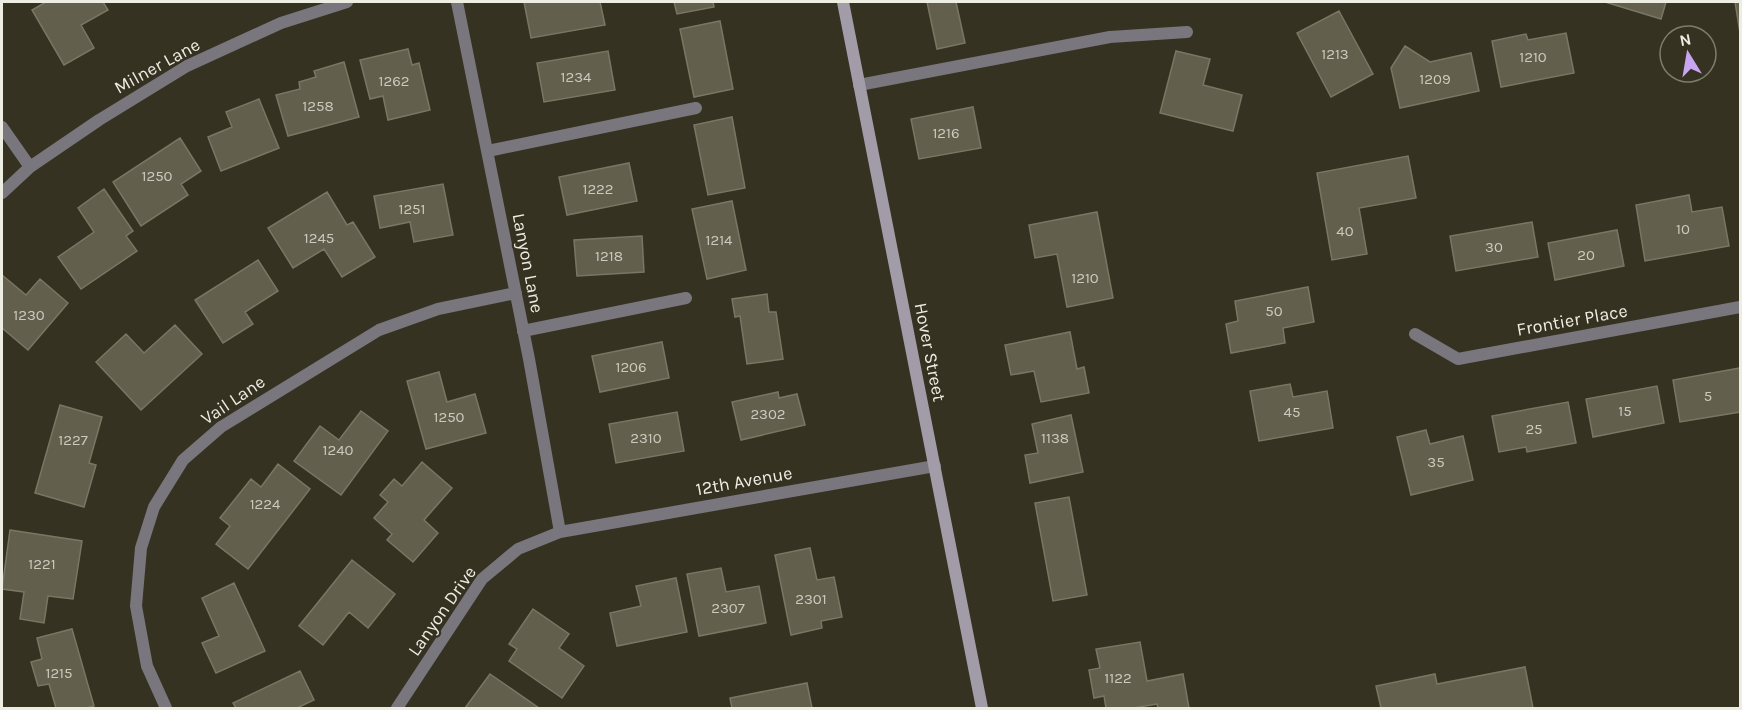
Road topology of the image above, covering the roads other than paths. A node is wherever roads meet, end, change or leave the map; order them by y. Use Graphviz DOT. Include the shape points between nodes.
graph roads {
  1 [pos="347,2"];
  2 [pos="457,2"];
  3 [pos="843,2"];
  4 [pos="1187,32"];
  5 [pos="859,84"];
  6 [pos="696,108"];
  7 [pos="2,127"];
  8 [pos="488,152"];
  9 [pos="30,167"];
  10 [pos="2,193"];
  11 [pos="516,292"];
  12 [pos="686,298"];
  13 [pos="1740,307"];
  14 [pos="523,331"];
  15 [pos="1415,334"];
  16 [pos="935,466"];
  17 [pos="560,532"];
  18 [pos="166,708"];
  19 [pos="397,708"];
  20 [pos="982,708"];
  1 -- 9 [label="street, Milner Lane" via="281,23 187,66"];
  2 -- 8 [label="street, Lanyon Lane"];
  3 -- 5 [label="main road, Hover Street"];
  4 -- 5 [label="street" via="1110,37"];
  5 -- 16 [label="main road, Hover Street"];
  6 -- 8 [label="street"];
  7 -- 9 [label="street"];
  8 -- 11 [label="street, Lanyon Lane"];
  9 -- 10 [label="street, Milner Lane"];
  11 -- 14 [label="street, Lanyon Lane"];
  11 -- 18 [label="street, Vail Lane" via="438,309 379,330 221,427 183,460 154,507 141,548 136,606 147,666"];
  12 -- 14 [label="street"];
  13 -- 15 [label="street, Frontier Place" via="1458,359"];
  14 -- 17 [label="street, Lanyon Lane"];
  16 -- 17 [label="street, 12th Avenue"];
  16 -- 20 [label="main road, Hover Street"];
  17 -- 19 [label="street, Lanyon Drive" via="518,549 482,579"];
}
